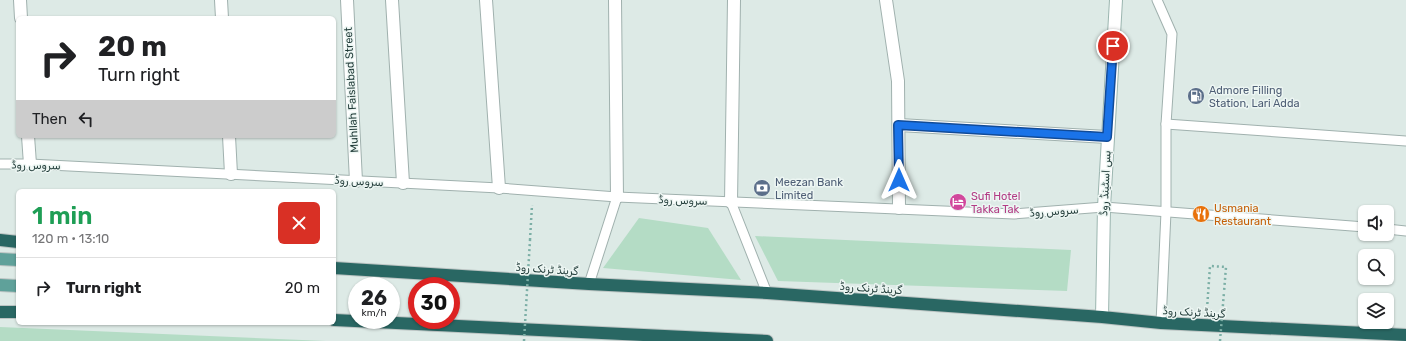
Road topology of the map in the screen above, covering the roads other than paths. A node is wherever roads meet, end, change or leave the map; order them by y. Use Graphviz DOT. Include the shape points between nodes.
graph roads {
  1 [pos="20,0"];
  2 [pos="221,0"];
  3 [pos="347,0"];
  4 [pos="392,0"];
  5 [pos="486,0"];
  6 [pos="615,0"];
  7 [pos="734,0"];
  8 [pos="886,0"];
  9 [pos="1116,0"];
  10 [pos="1157,0"];
  11 [pos="21,16"];
  12 [pos="222,16"];
  13 [pos="1166,124"];
  14 [pos="898,125"];
  15 [pos="1107,137"];
  16 [pos="28,138"];
  17 [pos="229,138"];
  18 [pos="1406,141"];
  19 [pos="0,164"];
  20 [pos="30,164"];
  21 [pos="231,174"];
  22 [pos="356,181"];
  23 [pos="404,183"];
  24 [pos="498,188"];
  25 [pos="617,197"];
  26 [pos="731,202"];
  27 [pos="1104,207"];
  28 [pos="899,208"];
  29 [pos="1166,212"];
  30 [pos="1358,226"];
  31 [pos="1394,229"];
  32 [pos="1406,230"];
  33 [pos="0,240"];
  34 [pos="16,242"];
  35 [pos="0,259"];
  36 [pos="16,260"];
  37 [pos="336,268"];
  38 [pos="408,277"];
  39 [pos="460,281"];
  40 [pos="589,284"];
  41 [pos="0,285"];
  42 [pos="16,286"];
  43 [pos="766,293"];
  44 [pos="0,312"];
  45 [pos="16,312"];
  46 [pos="1102,317"];
  47 [pos="336,320"];
  48 [pos="408,322"];
  49 [pos="1161,323"];
  50 [pos="460,324"];
  51 [pos="1406,335"];
  52 [pos="767,341"];
  1 -- 11 [label="street"];
  2 -- 12 [label="street"];
  3 -- 22 [label="street, Muhllah Faislabad Street"];
  4 -- 23 [label="street"];
  5 -- 24 [label="street"];
  6 -- 25 [label="street"];
  7 -- 26 [label="street"];
  8 -- 14 [label="street" via="898,81"];
  9 -- 15 [label="street, بس اسٹینڈ روڈ"];
  10 -- 13 [label="lane" via="1172,34"];
  13 -- 18 [label="lane"];
  13 -- 29 [label="lane"];
  14 -- 15 [label="street"];
  14 -- 28 [label="street"];
  15 -- 27 [label="street, بس اسٹینڈ روڈ"];
  16 -- 20 [label="street"];
  17 -- 21 [label="street"];
  19 -- 20 [label="lane, سروس روڈ"];
  20 -- 21 [label="lane, سروس روڈ"];
  21 -- 22 [label="lane, سروس روڈ"];
  22 -- 23 [label="lane, سروس روڈ"];
  23 -- 24 [label="lane, سروس روڈ"];
  24 -- 25 [label="lane, سروس روڈ"];
  25 -- 26 [label="lane, سروس روڈ"];
  25 -- 40 [label="lane"];
  26 -- 28 [label="lane, سروس روڈ"];
  26 -- 43 [label="lane"];
  27 -- 28 [label="lane, سروس روڈ" via="1014,214"];
  27 -- 29 [label="lane, سروس روڈ"];
  27 -- 46 [label="street, بس اسٹینڈ روڈ"];
  29 -- 30 [label="lane, سروس روڈ"];
  29 -- 49 [label="lane"];
  31 -- 32 [label="lane"];
  33 -- 34 [label="highway"];
  35 -- 36 [label="main road"];
  37 -- 38 [label="highway, گرینڈ ٹرنک روڈ"];
  39 -- 40 [label="highway, گرینڈ ٹرنک روڈ"];
  40 -- 43 [label="highway, گرینڈ ٹرنک روڈ"];
  41 -- 42 [label="main road"];
  43 -- 46 [label="highway, گرینڈ ٹرنک روڈ"];
  44 -- 45 [label="highway"];
  46 -- 49 [label="highway, گرینڈ ٹرنک روڈ"];
  47 -- 48 [label="highway"];
  49 -- 51 [label="highway, گرینڈ ٹرنک روڈ"];
  50 -- 52 [label="highway"];
}
